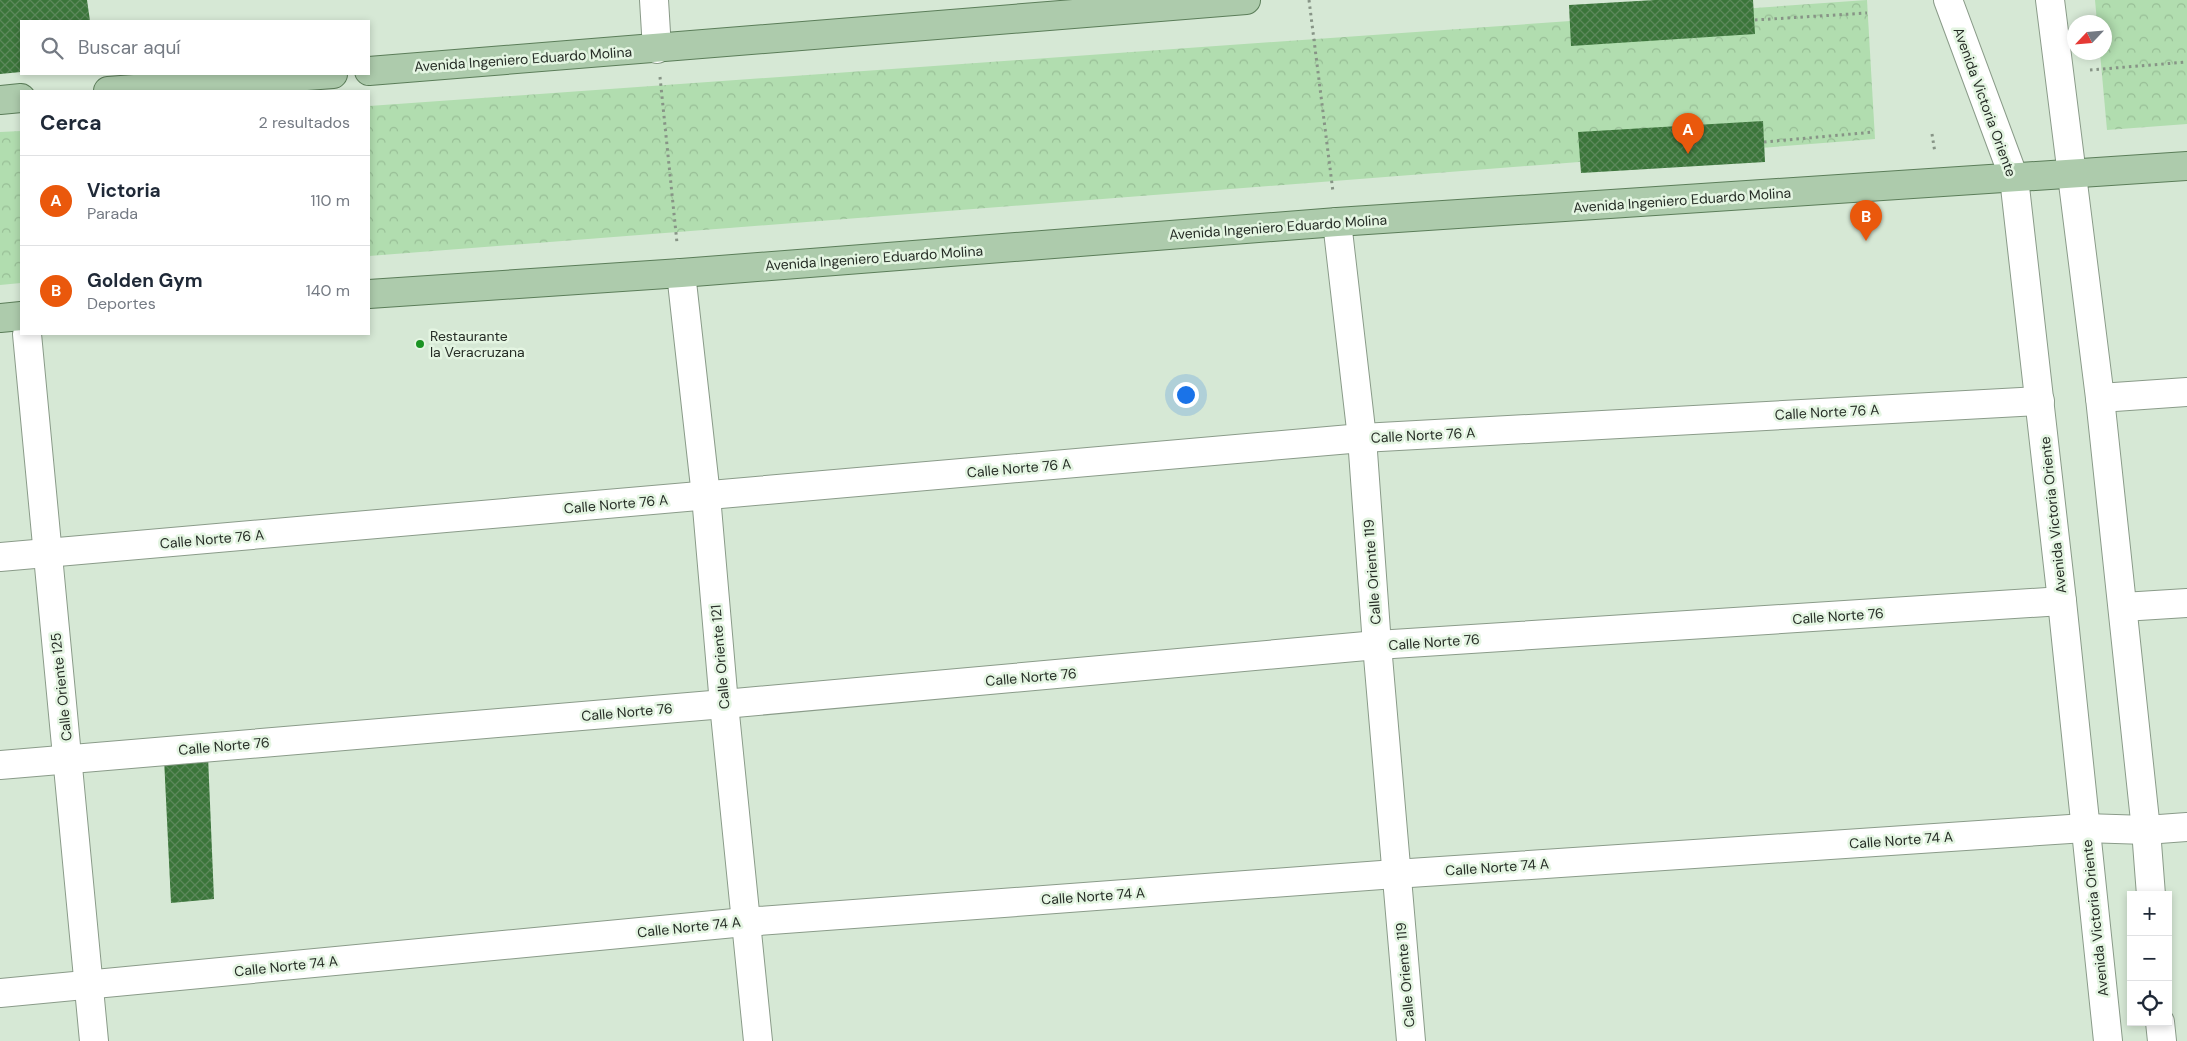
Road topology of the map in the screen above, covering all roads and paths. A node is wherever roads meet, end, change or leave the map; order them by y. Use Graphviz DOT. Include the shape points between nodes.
graph roads {
  1 [pos="654,0"];
  2 [pos="1246,0"];
  3 [pos="1309,0"];
  4 [pos="1948,0"];
  5 [pos="2050,0"];
  6 [pos="1867,13"];
  7 [pos="1754,20"];
  8 [pos="657,49"];
  9 [pos="2187,62"];
  10 [pos="370,71"];
  11 [pos="2059,72"];
  12 [pos="321,75"];
  13 [pos="121,90"];
  14 [pos="20,98"];
  15 [pos="0,100"];
  16 [pos="1874,132"];
  17 [pos="1764,142"];
  18 [pos="2187,166"];
  19 [pos="2072,173"];
  20 [pos="2014,178"];
  21 [pos="1337,222"];
  22 [pos="681,273"];
  23 [pos="370,294"];
  24 [pos="20,316"];
  25 [pos="0,318"];
  26 [pos="27,335"];
  27 [pos="2187,392"];
  28 [pos="2100,398"];
  29 [pos="2040,401"];
  30 [pos="1362,438"];
  31 [pos="706,496"];
  32 [pos="47,554"];
  33 [pos="0,557"];
  34 [pos="2062,601"];
  35 [pos="2187,603"];
  36 [pos="2122,607"];
  37 [pos="1376,645"];
  38 [pos="724,704"];
  39 [pos="68,758"];
  40 [pos="0,765"];
  41 [pos="2187,827"];
  42 [pos="2085,828"];
  43 [pos="2146,830"];
  44 [pos="1396,874"];
  45 [pos="2151,891"];
  46 [pos="745,922"];
  47 [pos="88,985"];
  48 [pos="0,992"];
  49 [pos="2160,1026"];
  50 [pos="94,1041"];
  51 [pos="758,1041"];
  52 [pos="1411,1041"];
  53 [pos="2108,1041"];
  54 [pos="2162,1041"];
  1 -- 8 [label="street"];
  2 -- 8 [label="main road, Avenida Ingeniero Eduardo Molina"];
  3 -- 21 [label="path"];
  4 -- 20 [label="street, Avenida Victoria Oriente"];
  5 -- 11 [label="street"];
  6 -- 7 [label="path"];
  8 -- 10 [label="main road, Avenida Ingeniero Eduardo Molina"];
  8 -- 22 [label="path"];
  9 -- 11 [label="path"];
  11 -- 19 [label="street"];
  12 -- 13 [label="main road"];
  14 -- 15 [label="main road"];
  16 -- 17 [label="path"];
  18 -- 19 [label="main road, Avenida Ingeniero Eduardo Molina"];
  19 -- 20 [label="main road, Avenida Ingeniero Eduardo Molina"];
  19 -- 28 [label="street"];
  20 -- 21 [label="main road, Avenida Ingeniero Eduardo Molina"];
  20 -- 29 [label="street, Avenida Victoria Oriente"];
  21 -- 22 [label="main road, Avenida Ingeniero Eduardo Molina"];
  21 -- 30 [label="street, Calle Oriente 119"];
  22 -- 23 [label="main road, Avenida Ingeniero Eduardo Molina"];
  22 -- 31 [label="street, Calle Oriente 121"];
  24 -- 25 [label="main road"];
  26 -- 32 [label="street, Calle Oriente 125"];
  27 -- 28 [label="street"];
  28 -- 36 [label="street"];
  29 -- 30 [label="street, Calle Norte 76 A"];
  29 -- 34 [label="street, Avenida Victoria Oriente"];
  30 -- 31 [label="street, Calle Norte 76 A"];
  30 -- 37 [label="street, Calle Oriente 119"];
  31 -- 32 [label="street, Calle Norte 76 A"];
  31 -- 38 [label="street, Calle Oriente 121"];
  32 -- 33 [label="street, Calle Norte 76 A"];
  32 -- 39 [label="street, Calle Oriente 125"];
  34 -- 37 [label="street, Calle Norte 76"];
  34 -- 42 [label="street, Avenida Victoria Oriente"];
  35 -- 36 [label="street"];
  36 -- 43 [label="street"];
  37 -- 38 [label="street, Calle Norte 76"];
  37 -- 44 [label="street, Calle Oriente 119"];
  38 -- 39 [label="street, Calle Norte 76"];
  38 -- 46 [label="street, Calle Oriente 121"];
  39 -- 40 [label="street, Calle Norte 76"];
  39 -- 47 [label="street, Calle Oriente 125"];
  41 -- 43 [label="street, Calle Norte 74 A"];
  42 -- 43 [label="street, Calle Norte 74 A"];
  42 -- 44 [label="street, Calle Norte 74 A"];
  42 -- 53 [label="street, Avenida Victoria Oriente"];
  43 -- 45 [label="street"];
  44 -- 46 [label="street, Calle Norte 74 A"];
  44 -- 52 [label="street, Calle Oriente 119"];
  46 -- 47 [label="street, Calle Norte 74 A"];
  46 -- 51 [label="street, Calle Oriente 121"];
  47 -- 48 [label="street, Calle Norte 74 A"];
  47 -- 50 [label="street, Calle Oriente 125"];
  49 -- 54 [label="street"];
}
